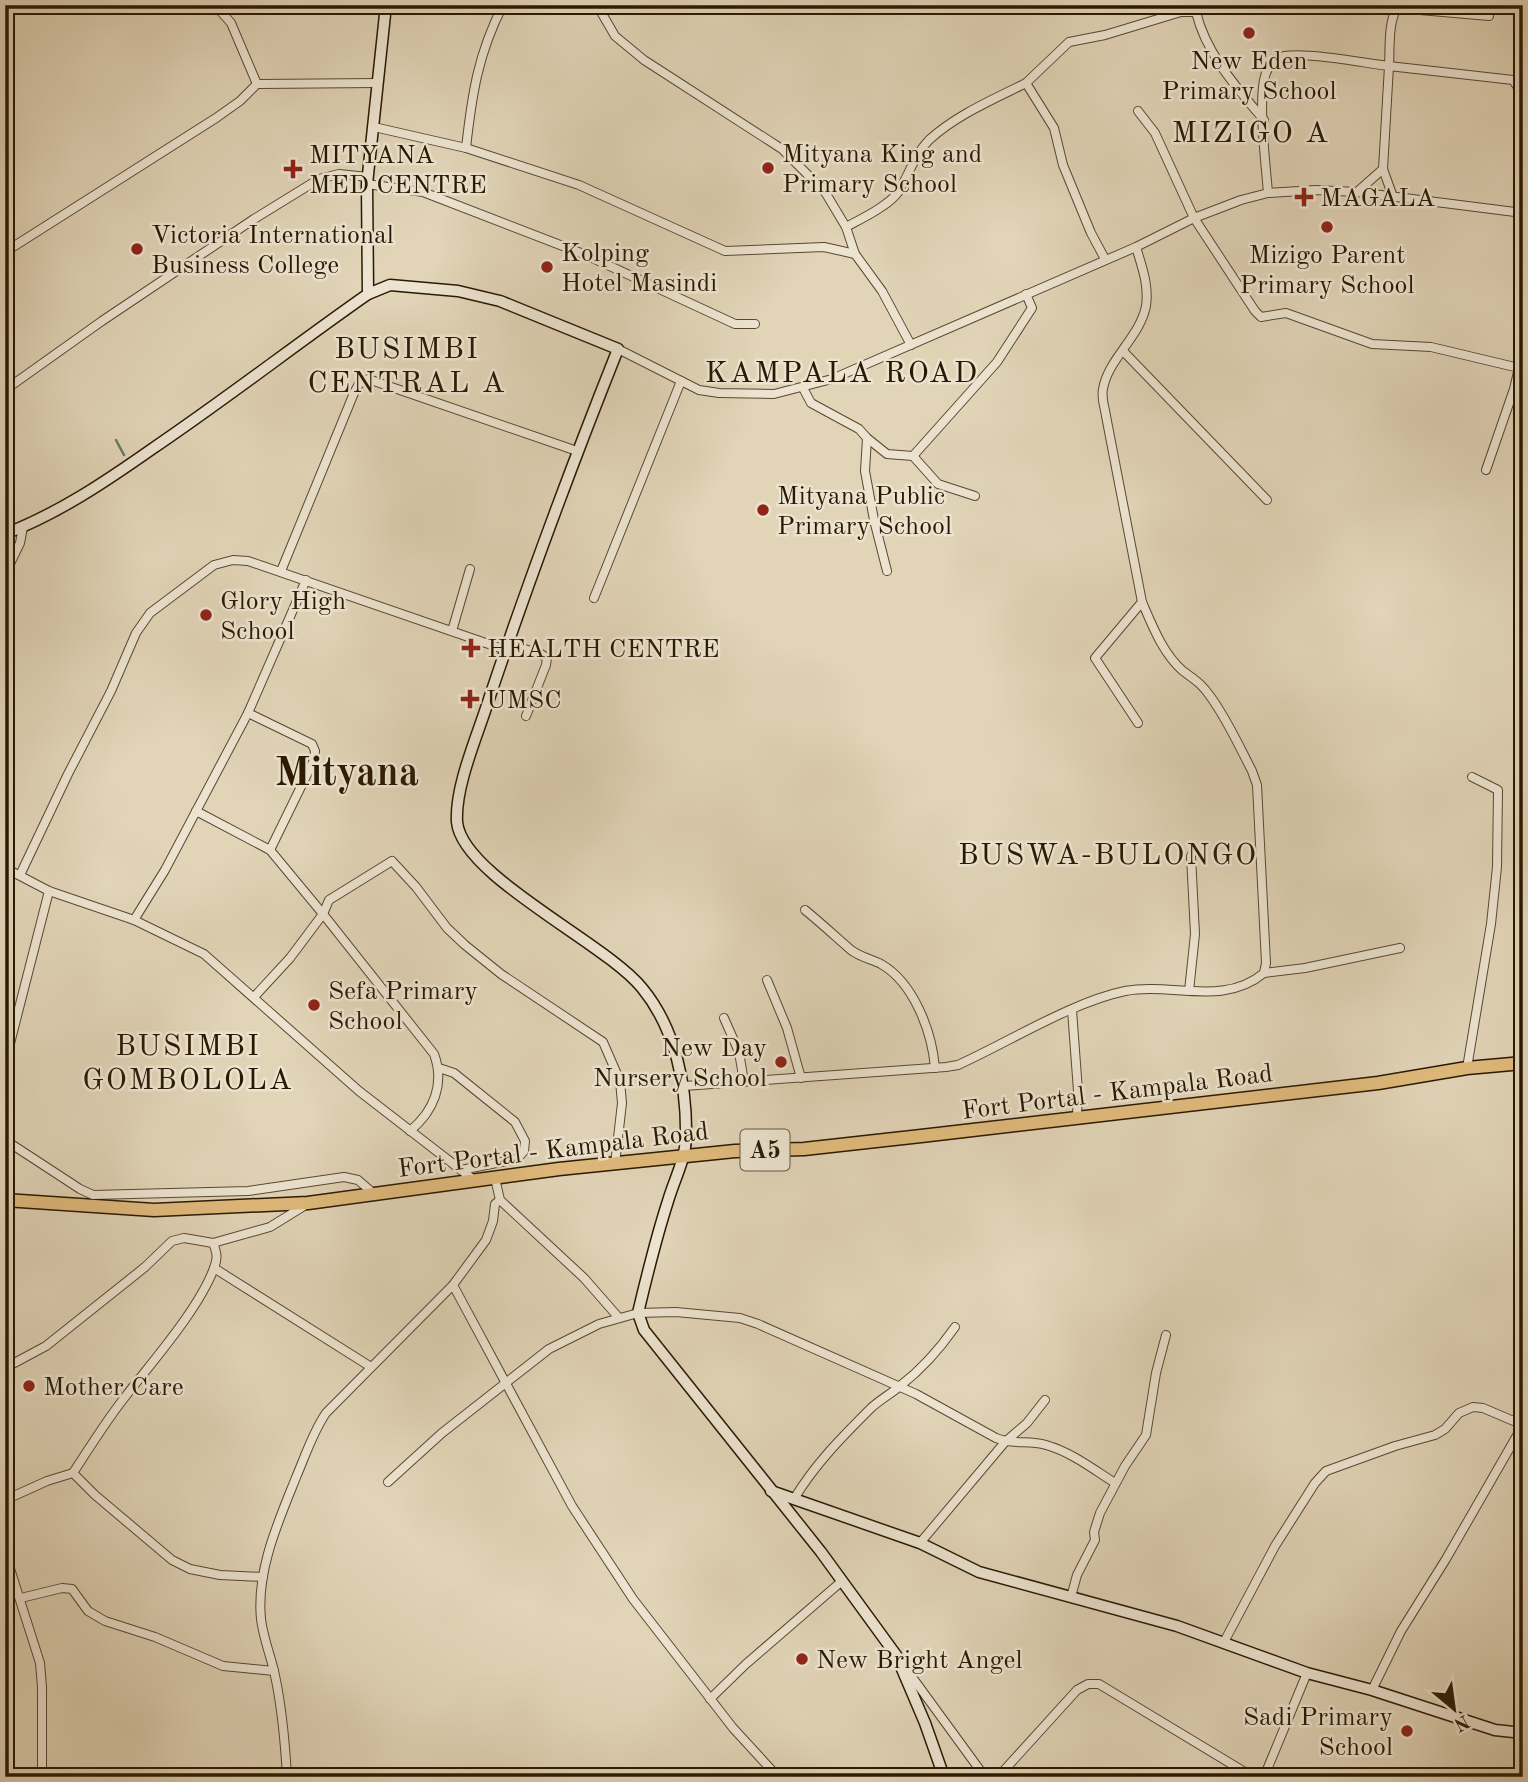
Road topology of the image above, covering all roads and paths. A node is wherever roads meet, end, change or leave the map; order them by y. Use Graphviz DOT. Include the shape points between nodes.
graph roads {
  1 [pos="215,5"];
  2 [pos="386,5"];
  3 [pos="503,5"];
  4 [pos="597,5"];
  5 [pos="1489,16"];
  6 [pos="1389,66"];
  7 [pos="378,83"];
  8 [pos="1026,83"];
  9 [pos="257,84"];
  10 [pos="1523,94"];
  11 [pos="1138,111"];
  12 [pos="1264,120"];
  13 [pos="374,127"];
  14 [pos="467,148"];
  15 [pos="1383,169"];
  16 [pos="368,180"];
  17 [pos="1357,192"];
  18 [pos="1268,193"];
  19 [pos="1393,197"];
  20 [pos="1523,213"];
  21 [pos="1194,218"];
  22 [pos="846,227"];
  23 [pos="1136,247"];
  24 [pos="5,252"];
  25 [pos="855,254"];
  26 [pos="1105,259"];
  27 [pos="368,294"];
  28 [pos="1026,294"];
  29 [pos="755,324"];
  30 [pos="911,345"];
  31 [pos="618,349"];
  32 [pos="1123,351"];
  33 [pos="1523,357"];
  34 [pos="1521,369"];
  35 [pos="681,381"];
  36 [pos="803,388"];
  37 [pos="5,390"];
  38 [pos="867,438"];
  39 [pos="577,451"];
  40 [pos="913,456"];
  41 [pos="1486,470"];
  42 [pos="975,496"];
  43 [pos="1267,500"];
  44 [pos="23,527"];
  45 [pos="5,534"];
  46 [pos="470,569"];
  47 [pos="281,571"];
  48 [pos="887,571"];
  49 [pos="5,574"];
  50 [pos="306,580"];
  51 [pos="594,598"];
  52 [pos="1142,601"];
  53 [pos="452,631"];
  54 [pos="507,647"];
  55 [pos="248,713"];
  56 [pos="526,716"];
  57 [pos="1138,723"];
  58 [pos="1472,777"];
  59 [pos="196,811"];
  60 [pos="270,850"];
  61 [pos="1191,856"];
  62 [pos="5,868"];
  63 [pos="20,875"];
  64 [pos="49,891"];
  65 [pos="805,910"];
  66 [pos="323,914"];
  67 [pos="134,920"];
  68 [pos="1400,948"];
  69 [pos="1264,973"];
  70 [pos="767,980"];
  71 [pos="1189,991"];
  72 [pos="254,997"];
  73 [pos="1072,1010"];
  74 [pos="724,1018"];
  75 [pos="5,1063"];
  76 [pos="1523,1063"];
  77 [pos="439,1068"];
  78 [pos="935,1068"];
  79 [pos="1467,1068"];
  80 [pos="801,1078"];
  81 [pos="744,1082"];
  82 [pos="684,1086"];
  83 [pos="1077,1117"];
  84 [pos="410,1131"];
  85 [pos="5,1140"];
  86 [pos="684,1157"];
  87 [pos="615,1164"];
  88 [pos="461,1170"];
  89 [pos="495,1178"];
  90 [pos="474,1180"];
  91 [pos="373,1193"];
  92 [pos="5,1200"];
  93 [pos="500,1200"];
  94 [pos="308,1203"];
  95 [pos="213,1243"];
  96 [pos="214,1269"];
  97 [pos="453,1285"];
  98 [pos="638,1312"];
  99 [pos="618,1318"];
  100 [pos="955,1327"];
  101 [pos="1166,1335"];
  102 [pos="370,1367"];
  103 [pos="5,1368"];
  104 [pos="507,1382"];
  105 [pos="898,1388"];
  106 [pos="1045,1400"];
  107 [pos="1523,1425"];
  108 [pos="1005,1442"];
  109 [pos="73,1473"];
  110 [pos="388,1482"];
  111 [pos="1115,1483"];
  112 [pos="770,1490"];
  113 [pos="794,1499"];
  114 [pos="5,1500"];
  115 [pos="920,1544"];
  116 [pos="5,1553"];
  117 [pos="263,1577"];
  118 [pos="842,1581"];
  119 [pos="1071,1597"];
  120 [pos="21,1598"];
  121 [pos="1223,1642"];
  122 [pos="896,1655"];
  123 [pos="274,1671"];
  124 [pos="1307,1674"];
  125 [pos="1372,1690"];
  126 [pos="710,1699"];
  127 [pos="1523,1733"];
  128 [pos="42,1777"];
  129 [pos="287,1777"];
  130 [pos="778,1777"];
  131 [pos="944,1777"];
  132 [pos="985,1777"];
  133 [pos="998,1777"];
  134 [pos="1253,1777"];
  135 [pos="1264,1777"];
  1 -- 9 [label="street" via="231,23"];
  2 -- 7 [label="main road"];
  3 -- 14 [label="street" via="480,60"];
  4 -- 22 [label="street" via="615,36 644,60 782,149 825,192"];
  5 -- 6 [label="street" via="1398,8"];
  6 -- 10 [label="street" via="1513,80"];
  6 -- 12 [label="street" via="1285,56 1266,73"];
  6 -- 15 [label="street"];
  7 -- 9 [label="street"];
  7 -- 13 [label="main road"];
  8 -- 12 [label="street" via="1069,42 1196,12 1224,71"];
  8 -- 22 [label="street" via="927,142 897,194"];
  8 -- 26 [label="street" via="1054,128 1063,165"];
  9 -- 24 [label="street" via="216,118"];
  11 -- 21 [label="street" via="1155,133"];
  12 -- 18 [label="street"];
  13 -- 14 [label="street"];
  13 -- 16 [label="main road"];
  14 -- 25 [label="street" via="579,185 725,251 824,247"];
  15 -- 17 [label="street"];
  15 -- 19 [label="street"];
  16 -- 27 [label="main road"];
  16 -- 29 [label="street" via="423,192 586,255 735,324"];
  16 -- 37 [label="street" via="339,174 319,179"];
  17 -- 18 [label="street"];
  17 -- 19 [label="street"];
  18 -- 21 [label="street"];
  19 -- 20 [label="street"];
  21 -- 23 [label="street"];
  21 -- 34 [label="street" via="1261,317 1286,313 1372,344 1430,347"];
  22 -- 25 [label="street"];
  23 -- 26 [label="street"];
  23 -- 32 [label="street" via="1147,283 1146,307"];
  25 -- 30 [label="street" via="882,291"];
  26 -- 28 [label="street"];
  27 -- 31 [label="main road" via="390,285 458,290 500,301"];
  27 -- 44 [label="main road" via="187,427 90,492"];
  28 -- 30 [label="street"];
  28 -- 40 [label="street" via="1032,308 996,362"];
  30 -- 36 [label="street"];
  31 -- 35 [label="street"];
  31 -- 39 [label="main road"];
  32 -- 43 [label="street"];
  32 -- 52 [label="street" via="1102,392"];
  33 -- 34 [label="street"];
  34 -- 41 [label="street"];
  35 -- 36 [label="street" via="719,394 774,394"];
  35 -- 51 [label="street"];
  36 -- 38 [label="street" via="811,403"];
  38 -- 40 [label="street" via="887,454"];
  38 -- 48 [label="street" via="865,471"];
  39 -- 47 [label="street" via="368,379 354,394"];
  39 -- 54 [label="main road"];
  40 -- 42 [label="street" via="939,484"];
  44 -- 45 [label="main road"];
  44 -- 49 [label="street"];
  46 -- 53 [label="street"];
  47 -- 50 [label="street"];
  47 -- 63 [label="street" via="247,561 214,565 150,613 136,633"];
  50 -- 53 [label="street"];
  50 -- 55 [label="street"];
  52 -- 57 [label="street" via="1095,658"];
  52 -- 69 [label="street" via="1165,648 1211,696 1257,785"];
  53 -- 54 [label="street"];
  54 -- 56 [label="street" via="547,659"];
  54 -- 82 [label="main road" via="465,775 457,823 462,838 474,856 527,901 619,964 643,989 661,1018"];
  55 -- 59 [label="street"];
  55 -- 60 [label="street" via="312,744 315,751"];
  58 -- 79 [label="street" via="1498,790 1497,867"];
  59 -- 60 [label="street"];
  59 -- 67 [label="street"];
  60 -- 66 [label="street"];
  61 -- 71 [label="street" via="1195,934"];
  62 -- 63 [label="street"];
  63 -- 64 [label="street"];
  64 -- 67 [label="street"];
  64 -- 75 [label="street"];
  65 -- 78 [label="street" via="853,951 881,964 906,986 918,1005"];
  66 -- 72 [label="street"];
  66 -- 77 [label="street" via="434,1054"];
  66 -- 87 [label="street" via="329,900 392,861 465,945 603,1041 620,1082"];
  67 -- 72 [label="street" via="204,954"];
  68 -- 69 [label="street"];
  69 -- 71 [label="street" via="1223,992"];
  70 -- 80 [label="street"];
  71 -- 73 [label="street" via="1126,991"];
  72 -- 84 [label="street"];
  73 -- 78 [label="street" via="958,1065"];
  73 -- 83 [label="street"];
  74 -- 81 [label="street"];
  76 -- 79 [label="main road, Fort Portal - Kampala Road / A5"];
  77 -- 84 [label="street" via="439,1088 421,1122"];
  77 -- 88 [label="street" via="454,1073 515,1122 525,1141 517,1159"];
  78 -- 80 [label="street"];
  79 -- 83 [label="main road, Fort Portal - Kampala Road / A5" via="1378,1083"];
  80 -- 81 [label="street"];
  81 -- 82 [label="street"];
  82 -- 86 [label="main road"];
  83 -- 86 [label="main road, Fort Portal - Kampala Road / A5" via="804,1149"];
  84 -- 88 [label="street"];
  85 -- 91 [label="street" via="93,1195 248,1191 344,1177 358,1180"];
  86 -- 87 [label="main road, Fort Portal - Kampala Road / A5"];
  86 -- 98 [label="main road"];
  87 -- 89 [label="main road, Fort Portal - Kampala Road / A5"];
  88 -- 90 [label="street"];
  89 -- 90 [label="main road, Fort Portal - Kampala Road / A5"];
  89 -- 93 [label="street"];
  90 -- 91 [label="main road, Fort Portal - Kampala Road / A5"];
  91 -- 94 [label="main road, Fort Portal - Kampala Road / A5"];
  92 -- 94 [label="main road, Fort Portal - Kampala Road / A5" via="154,1210"];
  93 -- 97 [label="street" via="486,1240"];
  93 -- 99 [label="street" via="584,1278"];
  94 -- 95 [label="street" via="270,1227"];
  95 -- 96 [label="street" via="218,1255"];
  95 -- 103 [label="street" via="184,1238 172,1241 46,1346"];
  96 -- 102 [label="street"];
  96 -- 109 [label="street"];
  97 -- 102 [label="street"];
  97 -- 104 [label="street"];
  98 -- 99 [label="street"];
  98 -- 105 [label="street" via="740,1318"];
  98 -- 112 [label="main road" via="653,1345"];
  99 -- 104 [label="street" via="549,1349"];
  100 -- 105 [label="street" via="936,1353"];
  101 -- 111 [label="street" via="1146,1435"];
  102 -- 117 [label="street" via="318,1425 286,1502"];
  104 -- 110 [label="street"];
  104 -- 126 [label="street" via="572,1506 634,1599"];
  105 -- 108 [label="street"];
  105 -- 113 [label="street" via="840,1438"];
  106 -- 108 [label="street"];
  107 -- 121 [label="street" via="1483,1408 1465,1409 1436,1435 1326,1471 1275,1546"];
  107 -- 125 [label="street" via="1401,1631"];
  108 -- 111 [label="street" via="1049,1445"];
  108 -- 115 [label="street"];
  109 -- 114 [label="street"];
  109 -- 117 [label="street" via="172,1560 206,1572"];
  111 -- 119 [label="street"];
  112 -- 113 [label="main road"];
  112 -- 118 [label="main road"];
  113 -- 115 [label="main road"];
  115 -- 119 [label="main road" via="979,1572"];
  116 -- 120 [label="street"];
  117 -- 123 [label="street" via="261,1621"];
  118 -- 122 [label="main road"];
  118 -- 126 [label="street"];
  119 -- 121 [label="main road"];
  120 -- 123 [label="street" via="72,1588 88,1611 105,1621 223,1666"];
  120 -- 128 [label="street" via="40,1662"];
  121 -- 124 [label="main road"];
  122 -- 131 [label="main road"];
  122 -- 132 [label="street"];
  123 -- 129 [label="street"];
  124 -- 125 [label="main road"];
  124 -- 135 [label="street"];
  125 -- 127 [label="main road" via="1494,1730"];
  126 -- 130 [label="street"];
  133 -- 134 [label="street" via="1077,1690 1099,1684"];
}
